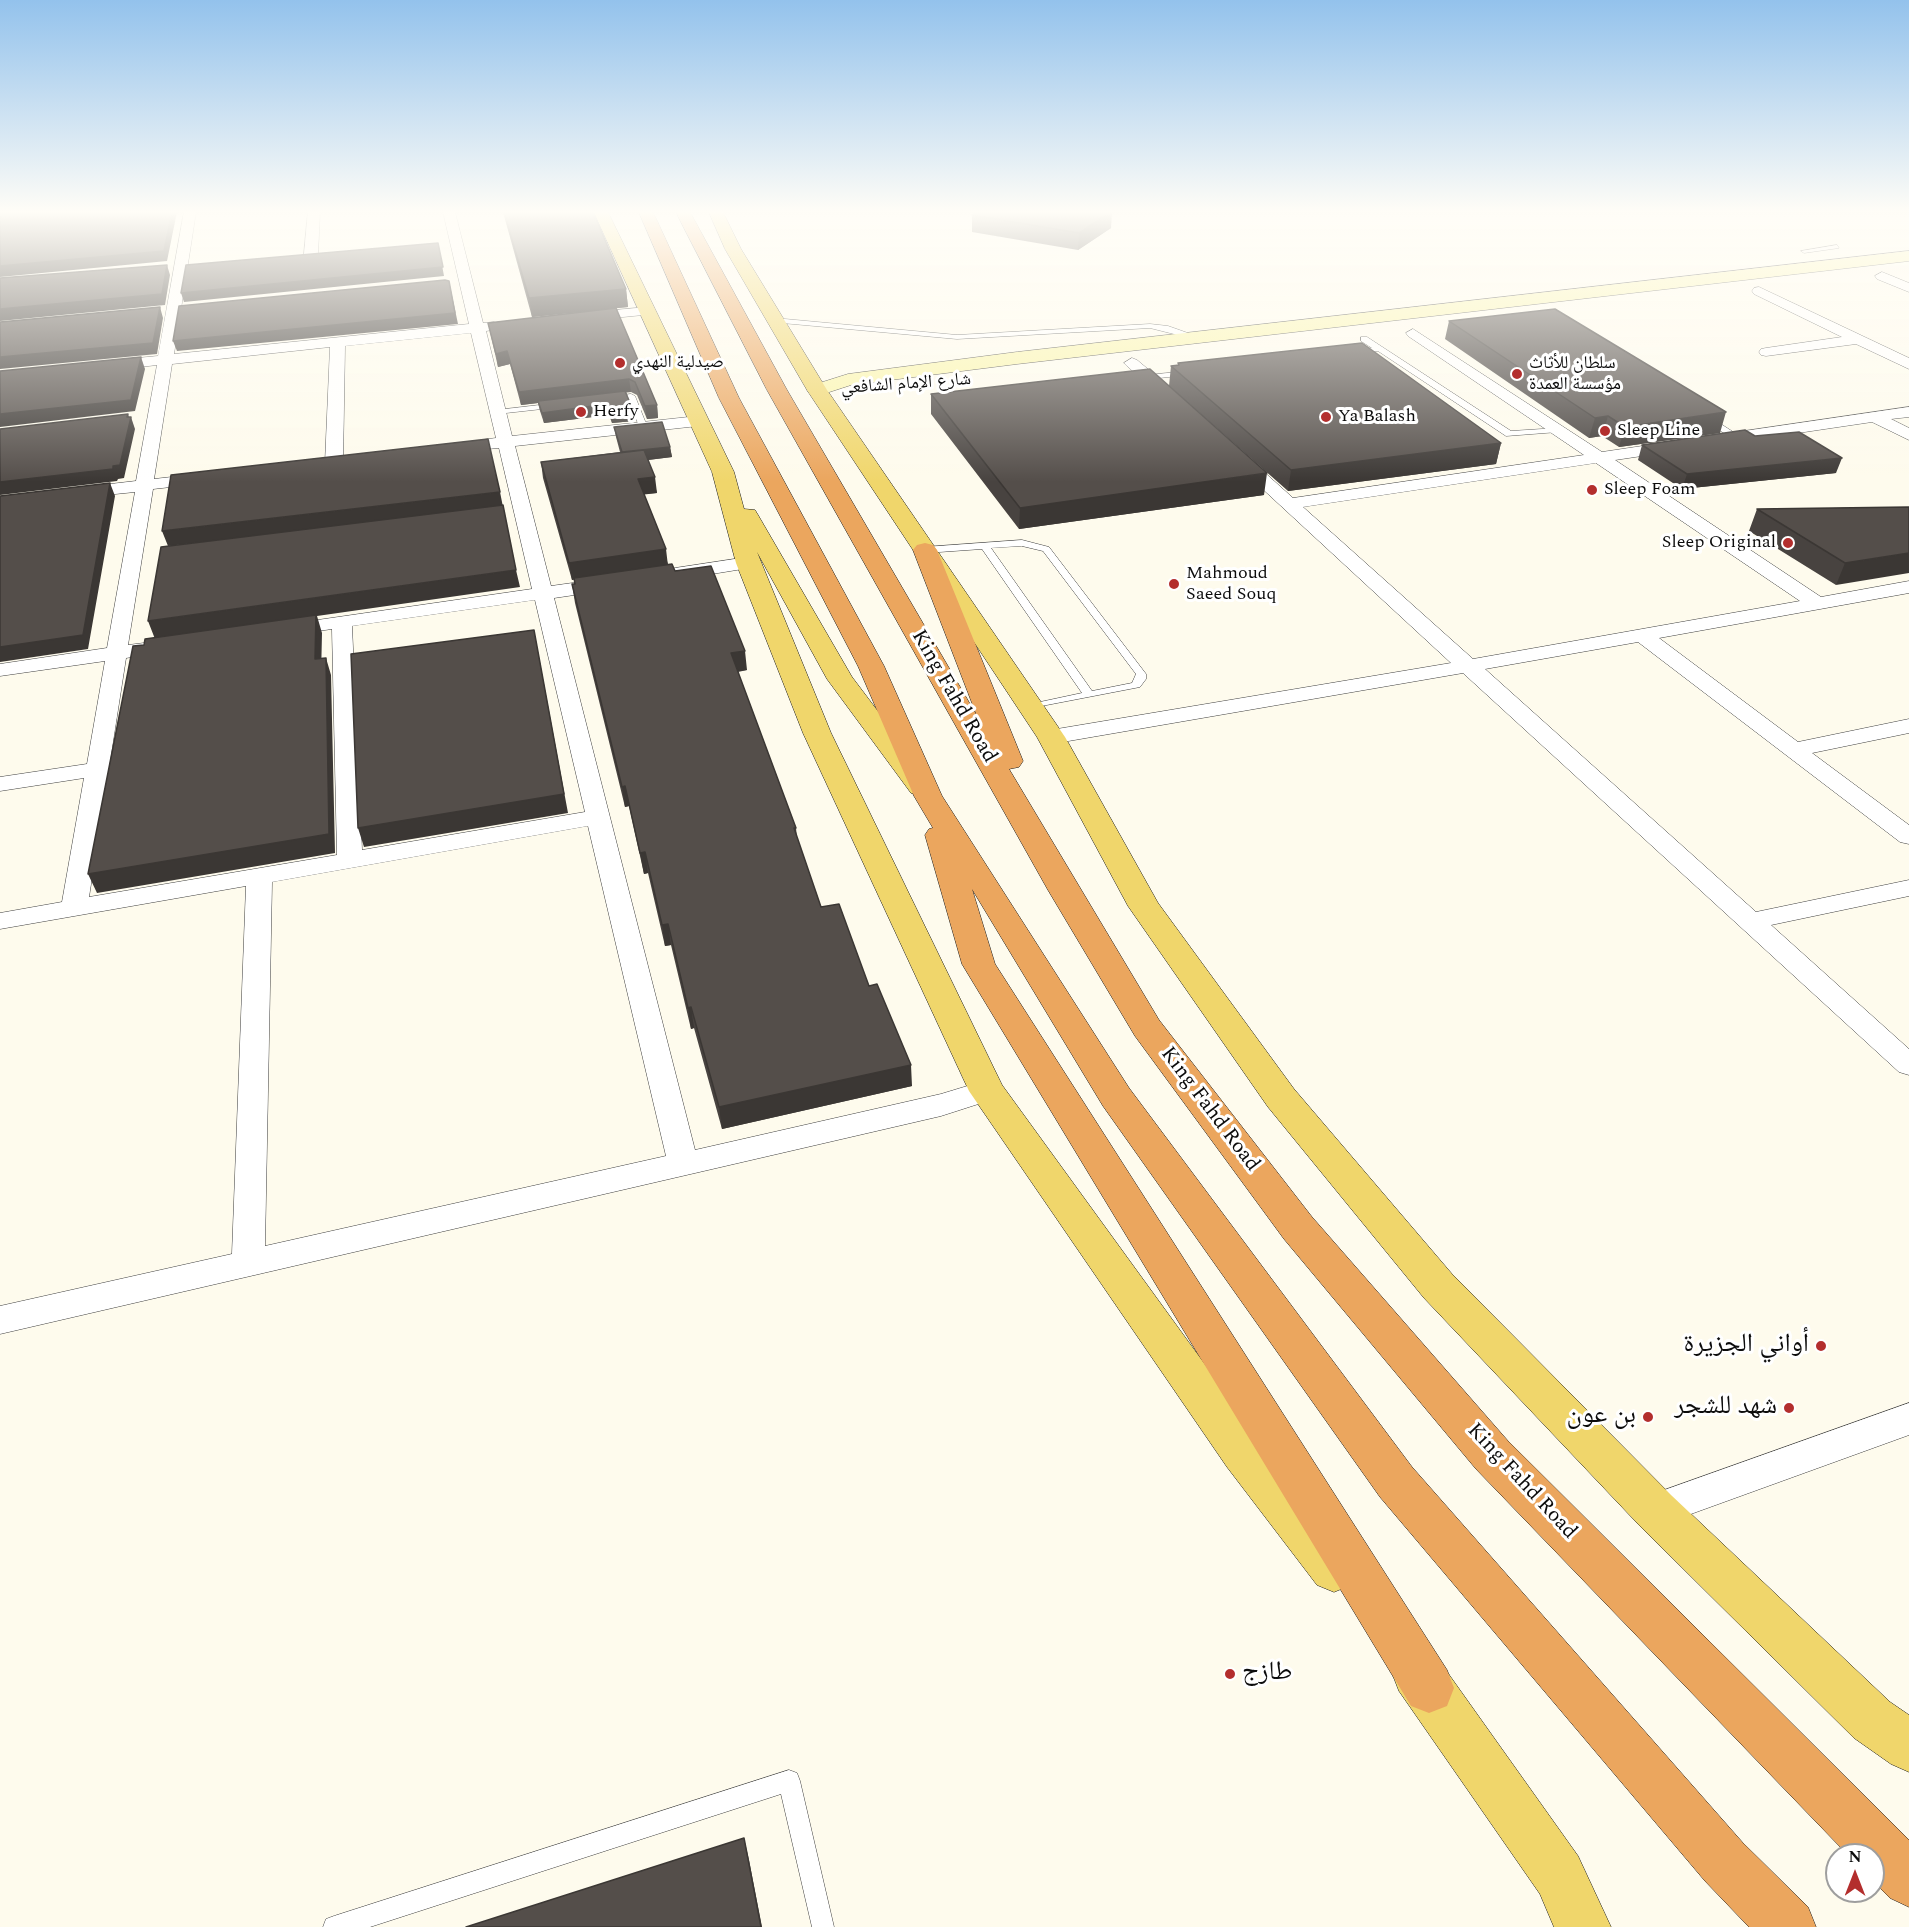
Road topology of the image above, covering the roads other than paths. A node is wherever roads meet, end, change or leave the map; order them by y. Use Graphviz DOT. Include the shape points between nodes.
graph roads {
  1 [pos="175,302"];
  2 [pos="466,302"];
  3 [pos="643,302"];
  4 [pos="686,302"];
  5 [pos="731,302"];
  6 [pos="764,302"];
  7 [pos="1511,302"];
  8 [pos="1775,302"];
  9 [pos="648,311"];
  10 [pos="568,319"];
  11 [pos="774,320"];
  12 [pos="511,324"];
  13 [pos="476,328"];
  14 [pos="1435,330"];
  15 [pos="1413,333"];
  16 [pos="1198,338"];
  17 [pos="1858,339"];
  18 [pos="338,342"];
  19 [pos="1372,344"];
  20 [pos="1343,347"];
  21 [pos="1766,352"];
  22 [pos="1017,358"];
  23 [pos="166,359"];
  24 [pos="1121,364"];
  25 [pos="1193,364"];
  26 [pos="1909,364"];
  27 [pos="95,367"];
  28 [pos="1034,375"];
  29 [pos="1149,377"];
  30 [pos="988,380"];
  31 [pos="817,390"];
  32 [pos="598,400"];
  33 [pos="564,404"];
  34 [pos="1184,409"];
  35 [pos="497,412"];
  36 [pos="1696,412"];
  37 [pos="1909,412"];
  38 [pos="156,416"];
  39 [pos="1874,417"];
  40 [pos="134,418"];
  41 [pos="698,422"];
  42 [pos="643,426"];
  43 [pos="1558,430"];
  44 [pos="1909,435"];
  45 [pos="1737,437"];
  46 [pos="1220,441"];
  47 [pos="505,442"];
  48 [pos="471,446"];
  49 [pos="1599,458"];
  50 [pos="334,463"];
  51 [pos="723,472"];
  52 [pos="228,475"];
  53 [pos="145,485"];
  54 [pos="56,496"];
  55 [pos="1290,504"];
  56 [pos="985,546"];
  57 [pos="925,550"];
  58 [pos="156,557"];
  59 [pos="132,560"];
  60 [pos="748,563"];
  61 [pos="657,576"];
  62 [pos="622,582"];
  63 [pos="1909,587"];
  64 [pos="542,593"];
  65 [pos="1818,604"];
  66 [pos="342,622"];
  67 [pos="259,633"];
  68 [pos="1643,636"];
  69 [pos="188,643"];
  70 [pos="117,653"];
  71 [pos="1469,666"];
  72 [pos="0,670"];
  73 [pos="1089,694"];
  74 [pos="1030,707"];
  75 [pos="1909,726"];
  76 [pos="1051,737"];
  77 [pos="1794,750"];
  78 [pos="97,769"];
  79 [pos="0,784"];
  80 [pos="928,796"];
  81 [pos="597,817"];
  82 [pos="1909,837"];
  83 [pos="350,860"];
  84 [pos="259,876"];
  85 [pos="1909,888"];
  86 [pos="1064,890"];
  87 [pos="74,908"];
  88 [pos="0,921"];
  89 [pos="1750,921"];
  90 [pos="1909,1065"];
  91 [pos="987,1091"];
  92 [pos="683,1163"];
  93 [pos="248,1263"];
  94 [pos="0,1320"];
  95 [pos="1909,1419"];
  96 [pos="1655,1510"];
  97 [pos="1429,1688"];
  98 [pos="1897,1735"];
  99 [pos="1909,1880"];
  100 [pos="334,1927"];
  101 [pos="824,1927"];
  102 [pos="1583,1927"];
  103 [pos="1788,1927"];
  1 -- 23 [label="street"];
  2 -- 13 [label="street"];
  3 -- 9 [label="main road"];
  4 -- 80 [label="highway" via="729,398 871,666"];
  5 -- 86 [label="highway, King Fahd Road" via="777,390"];
  6 -- 11 [label="main road"];
  7 -- 16 [label="main road, شارع الإمام الشافعي"];
  8 -- 17 [label="street"];
  9 -- 10 [label="street"];
  9 -- 41 [label="main road"];
  11 -- 16 [label="lane" via="957,337 1150,327"];
  11 -- 31 [label="main road"];
  12 -- 13 [label="street"];
  13 -- 18 [label="street"];
  13 -- 35 [label="street"];
  14 -- 15 [label="main road"];
  15 -- 19 [label="main road"];
  15 -- 43 [label="street"];
  16 -- 22 [label="main road, شارع الإمام الشافعي"];
  17 -- 21 [label="street"];
  17 -- 26 [label="street"];
  18 -- 23 [label="street"];
  18 -- 50 [label="street"];
  19 -- 20 [label="main road"];
  19 -- 43 [label="lane" via="1509,434"];
  22 -- 28 [label="main road"];
  22 -- 31 [label="main road, شارع الإمام الشافعي" via="848,380"];
  23 -- 27 [label="street"];
  23 -- 38 [label="street"];
  24 -- 25 [label="main road"];
  24 -- 29 [label="street"];
  25 -- 29 [label="lane"];
  29 -- 34 [label="street"];
  30 -- 31 [label="main road, شارع الإمام الشافعي" via="873,391"];
  31 -- 57 [label="main road"];
  32 -- 42 [label="lane" via="631,396"];
  33 -- 35 [label="lane"];
  35 -- 47 [label="street"];
  36 -- 45 [label="lane"];
  37 -- 39 [label="street"];
  38 -- 40 [label="street"];
  38 -- 53 [label="street"];
  39 -- 44 [label="street"];
  39 -- 45 [label="street"];
  41 -- 42 [label="street"];
  41 -- 51 [label="main road"];
  42 -- 47 [label="street"];
  43 -- 49 [label="street"];
  45 -- 49 [label="street"];
  46 -- 55 [label="street"];
  47 -- 48 [label="street"];
  47 -- 64 [label="street" via="516,513"];
  49 -- 55 [label="street"];
  49 -- 65 [label="street"];
  51 -- 60 [label="main road"];
  51 -- 80 [label="main road" via="840,679"];
  52 -- 53 [label="street"];
  53 -- 54 [label="street"];
  53 -- 59 [label="street"];
  55 -- 71 [label="street"];
  56 -- 57 [label="lane"];
  56 -- 73 [label="lane"];
  56 -- 73 [label="lane" via="1022,543 1046,549 1141,674 1136,685"];
  57 -- 74 [label="main road"];
  57 -- 86 [label="highway"];
  58 -- 59 [label="street"];
  59 -- 70 [label="street"];
  60 -- 61 [label="street"];
  60 -- 91 [label="main road" via="817,734"];
  62 -- 64 [label="street"];
  63 -- 65 [label="street"];
  64 -- 66 [label="street"];
  64 -- 81 [label="street"];
  65 -- 68 [label="street"];
  66 -- 67 [label="street"];
  66 -- 83 [label="street"];
  68 -- 71 [label="street"];
  68 -- 77 [label="street"];
  69 -- 70 [label="street"];
  70 -- 72 [label="street"];
  70 -- 78 [label="street"];
  71 -- 76 [label="street"];
  71 -- 89 [label="street"];
  73 -- 74 [label="lane"];
  74 -- 76 [label="main road"];
  75 -- 77 [label="street"];
  76 -- 96 [label="main road" via="1144,906 1281,1098 1438,1286"];
  77 -- 82 [label="street"];
  78 -- 79 [label="street"];
  78 -- 87 [label="street"];
  80 -- 97 [label="highway" via="979,964"];
  80 -- 103 [label="highway" via="1116,1097 1396,1482 1724,1863"];
  81 -- 83 [label="street"];
  81 -- 92 [label="street"];
  83 -- 84 [label="street"];
  84 -- 87 [label="street"];
  84 -- 93 [label="street"];
  85 -- 89 [label="street"];
  86 -- 99 [label="highway, King Fahd Road" via="1147,1028 1291,1218 1492,1455"];
  87 -- 88 [label="street"];
  89 -- 90 [label="street"];
  91 -- 92 [label="street" via="941,1105"];
  91 -- 97 [label="main road" via="1243,1454"];
  92 -- 93 [label="street"];
  93 -- 94 [label="street"];
  95 -- 96 [label="street"];
  96 -- 98 [label="main road"];
  97 -- 102 [label="main road" via="1559,1875"];
  100 -- 101 [label="lane" via="789,1781"];
}
